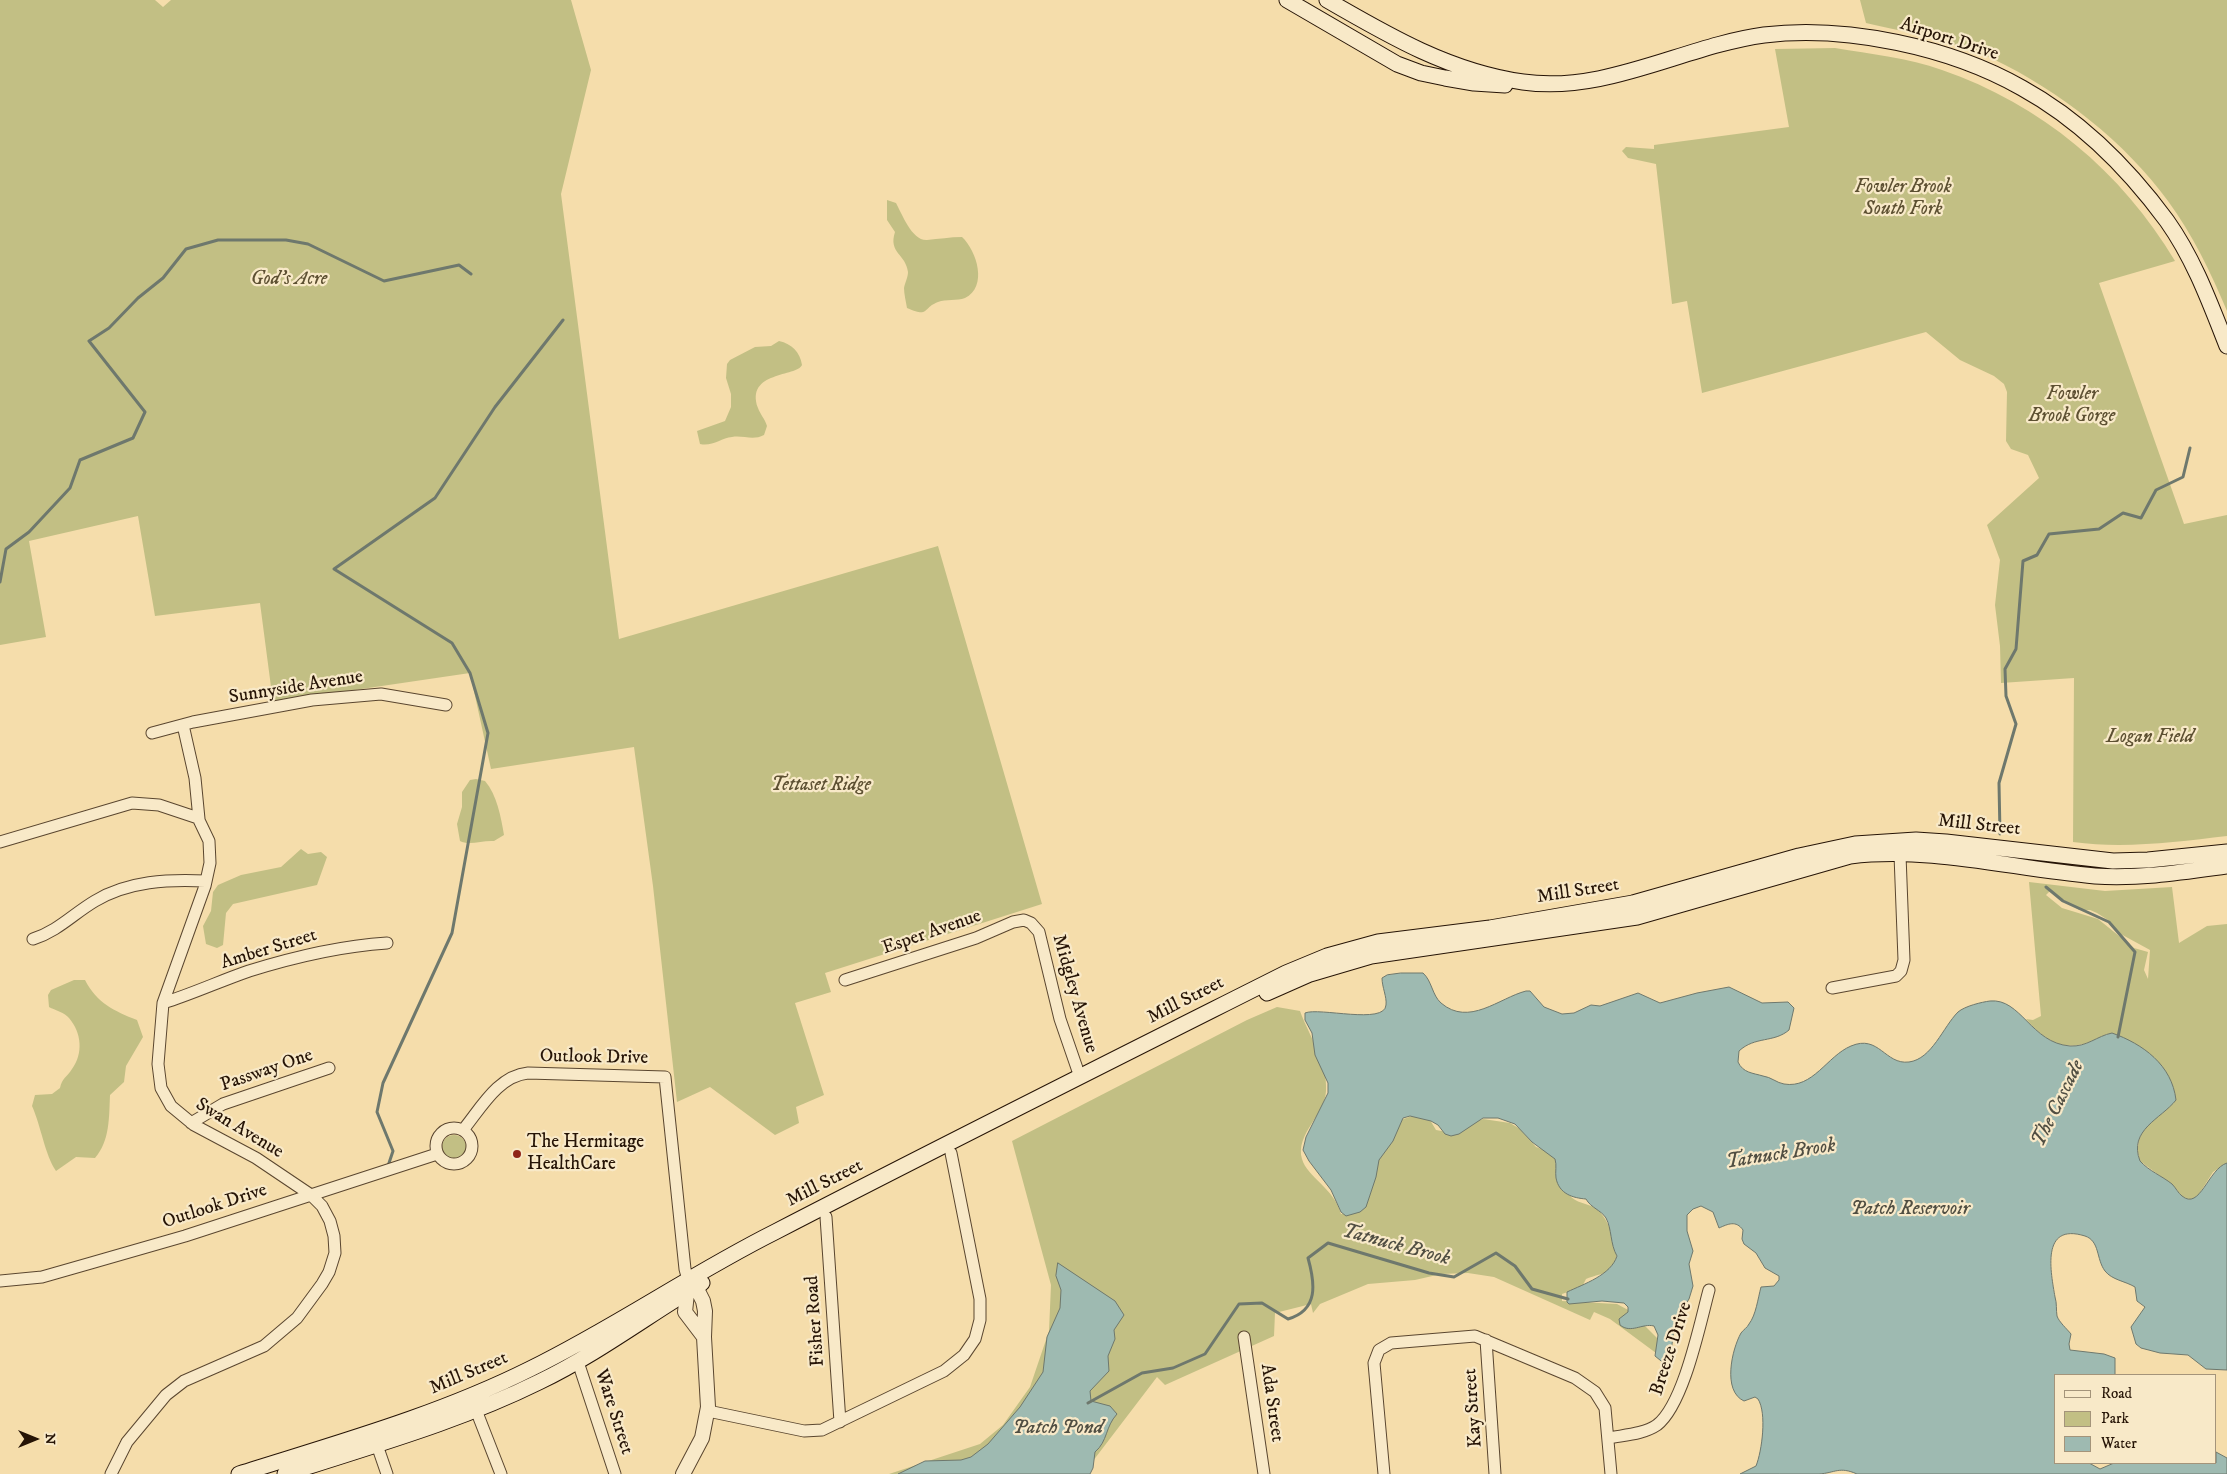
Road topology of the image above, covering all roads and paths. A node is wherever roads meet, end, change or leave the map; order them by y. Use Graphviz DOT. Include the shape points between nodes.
graph roads {
  1 [pos="1286,0"];
  2 [pos="1330,1"];
  3 [pos="1531,82"];
  4 [pos="2227,346"];
  5 [pos="446,705"];
  6 [pos="183,724"];
  7 [pos="152,734"];
  8 [pos="199,820"];
  9 [pos="0,842"];
  10 [pos="2227,852"];
  11 [pos="1900,855"];
  12 [pos="2227,866"];
  13 [pos="206,881"];
  14 [pos="1031,923"];
  15 [pos="33,939"];
  16 [pos="1426,942"];
  17 [pos="387,943"];
  18 [pos="844,980"];
  19 [pos="1832,988"];
  20 [pos="163,1003"];
  21 [pos="329,1068"];
  22 [pos="1080,1077"];
  23 [pos="191,1122"];
  24 [pos="463,1130"];
  25 [pos="951,1152"];
  26 [pos="437,1154"];
  27 [pos="311,1195"];
  28 [pos="826,1217"];
  29 [pos="0,1281"];
  30 [pos="690,1287"];
  31 [pos="1709,1290"];
  32 [pos="704,1337"];
  33 [pos="1244,1337"];
  34 [pos="1486,1340"];
  35 [pos="578,1362"];
  36 [pos="476,1410"];
  37 [pos="708,1411"];
  38 [pos="840,1422"];
  39 [pos="1609,1438"];
  40 [pos="376,1445"];
  41 [pos="111,1474"];
  42 [pos="239,1474"];
  43 [pos="285,1474"];
  44 [pos="387,1474"];
  45 [pos="501,1474"];
  46 [pos="615,1474"];
  47 [pos="684,1474"];
  48 [pos="1264,1474"];
  49 [pos="1384,1474"];
  50 [pos="1495,1474"];
  51 [pos="1611,1474"];
  1 -- 3 [label="main road, Airport Drive" via="1364,46 1420,73 1500,86"];
  2 -- 3 [label="main road, Airport Drive" via="1437,59 1463,68"];
  3 -- 4 [label="main road, Airport Drive" via="1584,80 1765,35 1858,36 1962,61 2022,87 2051,106 2098,142 2123,168 2168,222 2191,260"];
  5 -- 6 [label="street, Sunnyside Avenue" via="372,694 312,700"];
  6 -- 7 [label="street, Sunnyside Avenue"];
  6 -- 8 [label="street, Swan Avenue" via="195,778"];
  8 -- 9 [label="street" via="192,814 159,805 132,803"];
  8 -- 13 [label="street, Swan Avenue" via="211,847"];
  10 -- 16 [label="main road, Mill Street" via="2113,861 1916,840 1855,844 1799,856 1633,903"];
  11 -- 12 [label="main road, Mill Street" via="1945,856 2096,876 2144,875"];
  11 -- 16 [label="main road, Mill Street" via="1838,859 1637,917"];
  11 -- 19 [label="street" via="1904,960 1901,972 1896,976"];
  13 -- 15 [label="street" via="164,881 131,886 100,898 58,928"];
  13 -- 20 [label="street, Swan Avenue"];
  14 -- 18 [label="street, Esper Avenue" via="1024,920 1012,922 976,938"];
  14 -- 22 [label="street, Midgley Avenue" via="1038,932 1060,1019"];
  16 -- 22 [label="main road, Mill Street" via="1378,942 1321,958"];
  16 -- 25 [label="main road, Mill Street" via="1310,974 1264,994"];
  17 -- 20 [label="street, Amber Street" via="351,946 298,957"];
  20 -- 23 [label="street, Swan Avenue" via="159,1080 171,1106"];
  21 -- 23 [label="street, Passway One" via="223,1104"];
  22 -- 30 [label="main road, Mill Street" via="773,1232"];
  23 -- 27 [label="street, Swan Avenue" via="256,1158"];
  24 -- 26 [label="street" via="453,1128 441,1133 436,1141"];
  24 -- 26 [label="street" via="472,1144 467,1160 452,1165"];
  24 -- 30 [label="street, Outlook Drive" via="500,1085 514,1076 528,1073 665,1077 685,1269"];
  25 -- 28 [label="main road, Mill Street"];
  25 -- 38 [label="street" via="980,1299 981,1317 977,1334 964,1354 946,1370"];
  26 -- 27 [label="street, Outlook Drive"];
  27 -- 29 [label="street, Outlook Drive" via="185,1236 51,1274 19,1281"];
  27 -- 41 [label="street, Swan Avenue" via="327,1213 334,1236 331,1265 314,1297 297,1318 264,1346 184,1381 166,1395 127,1442"];
  28 -- 30 [label="main road, Mill Street"];
  28 -- 38 [label="street, Fisher Road"];
  30 -- 32 [label="street" via="704,1304"];
  30 -- 32 [label="street" via="685,1312"];
  30 -- 35 [label="main road, Mill Street"];
  30 -- 42 [label="main road, Mill Street" via="490,1388 424,1414"];
  31 -- 39 [label="street, Breeze Drive" via="1683,1381 1670,1410 1657,1424 1644,1431"];
  32 -- 37 [label="street"];
  33 -- 48 [label="street, Ada Street"];
  34 -- 39 [label="street" via="1575,1378 1595,1392 1605,1408"];
  34 -- 49 [label="street" via="1475,1336 1391,1342 1379,1350 1374,1363"];
  34 -- 50 [label="street, Kay Street"];
  35 -- 36 [label="main road, Mill Street"];
  35 -- 46 [label="street, Ware Street"];
  36 -- 40 [label="main road, Mill Street"];
  36 -- 45 [label="street"];
  37 -- 38 [label="street" via="804,1431 822,1430"];
  37 -- 47 [label="street" via="702,1438"];
  39 -- 51 [label="street"];
  40 -- 43 [label="main road, Mill Street"];
  40 -- 44 [label="street"];
}
